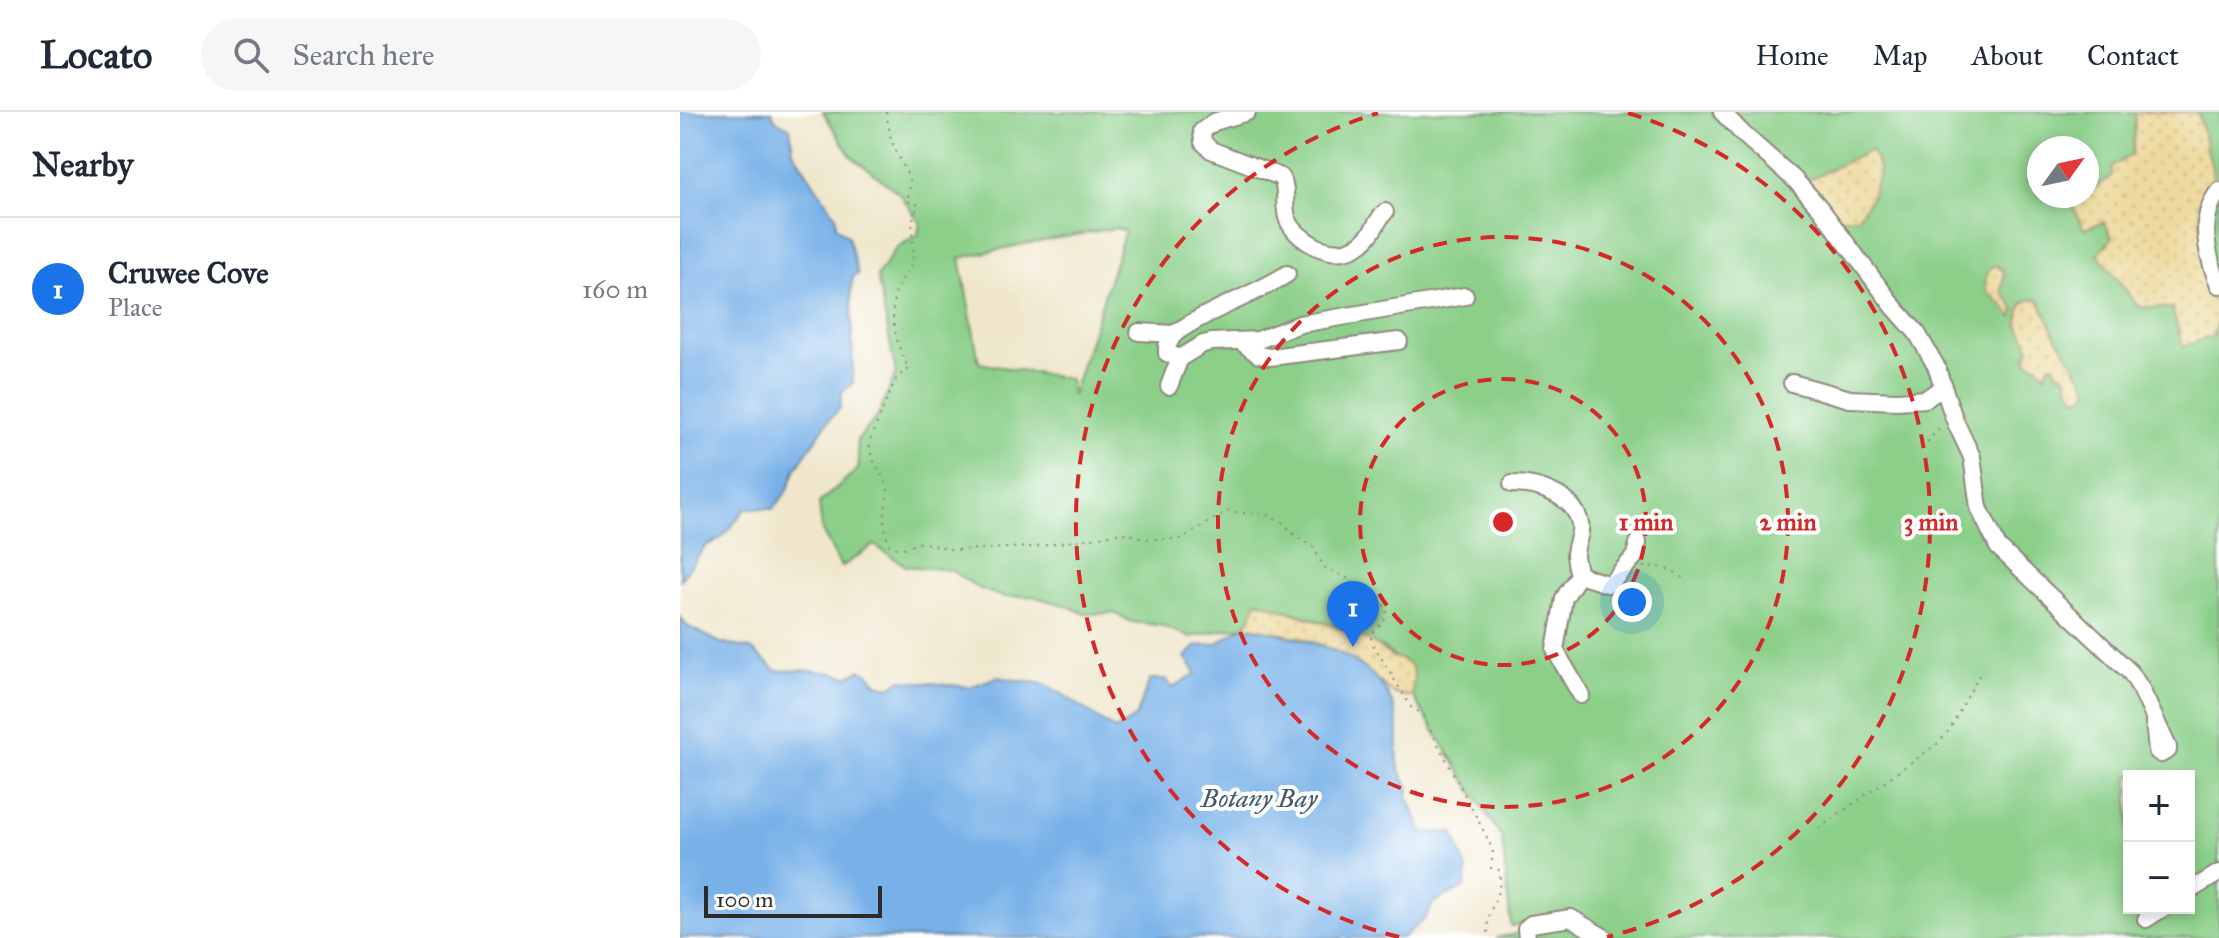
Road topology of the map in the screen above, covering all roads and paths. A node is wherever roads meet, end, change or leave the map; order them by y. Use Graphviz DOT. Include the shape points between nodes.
graph roads {
  1 [pos="886,112"];
  2 [pos="1247,112"];
  3 [pos="1722,112"];
  4 [pos="2219,191"];
  5 [pos="1385,212"];
  6 [pos="1287,274"];
  7 [pos="2219,285"];
  8 [pos="1465,296"];
  9 [pos="1139,332"];
  10 [pos="1174,334"];
  11 [pos="1399,341"];
  12 [pos="1243,343"];
  13 [pos="1180,358"];
  14 [pos="1792,383"];
  15 [pos="1169,386"];
  16 [pos="1944,386"];
  17 [pos="1952,413"];
  18 [pos="1927,442"];
  19 [pos="1512,484"];
  20 [pos="1638,543"];
  21 [pos="1622,569"];
  22 [pos="1579,575"];
  23 [pos="1686,582"];
  24 [pos="1982,670"];
  25 [pos="1581,695"];
  26 [pos="2154,721"];
  27 [pos="1819,828"];
  28 [pos="2219,873"];
  29 [pos="2195,887"];
  30 [pos="2154,914"];
  31 [pos="2146,919"];
  32 [pos="1489,938"];
  33 [pos="1527,938"];
  34 [pos="1605,938"];
  1 -- 32 [label="path" via="891,140 911,182 907,201 919,205 912,218 912,261 894,302 896,335 909,369 897,377 869,442 888,487 888,544 900,549 921,542 954,550 1034,547 1121,532 1181,539 1228,511 1267,515 1283,523 1313,547 1324,567 1349,579 1368,601 1386,606 1388,614 1371,641 1411,707 1422,714 1489,841 1491,868 1499,870 1502,880 1486,924"];
  2 -- 5 [label="lane" via="1209,124 1202,131 1203,142 1211,150 1281,177 1288,221 1305,240 1341,253 1372,233"];
  3 -- 16 [label="lane" via="1820,208 1917,333"];
  4 -- 7 [label="lane" via="2208,208 2207,223 2208,260"];
  6 -- 10 [label="lane"];
  8 -- 12 [label="lane" via="1300,324"];
  9 -- 10 [label="lane"];
  10 -- 13 [label="lane" via="1167,353"];
  11 -- 12 [label="lane" via="1270,357"];
  12 -- 13 [label="lane" via="1203,344"];
  13 -- 15 [label="lane"];
  14 -- 16 [label="lane" via="1850,399 1897,401 1926,399"];
  16 -- 17 [label="lane"];
  17 -- 18 [label="path"];
  17 -- 26 [label="lane" via="1972,457 1979,508 1992,538 2131,673"];
  19 -- 22 [label="lane" via="1545,489 1575,511 1581,532 1575,556"];
  20 -- 21 [label="lane" via="1635,556"];
  21 -- 22 [label="lane" via="1607,584"];
  21 -- 23 [label="path" via="1651,566 1676,572"];
  22 -- 25 [label="lane" via="1564,598 1555,650"];
  24 -- 27 [label="path" via="1937,744"];
  28 -- 29 [label="lane"];
  30 -- 31 [label="lane"];
  33 -- 34 [label="lane" via="1531,924 1564,918"];
}
